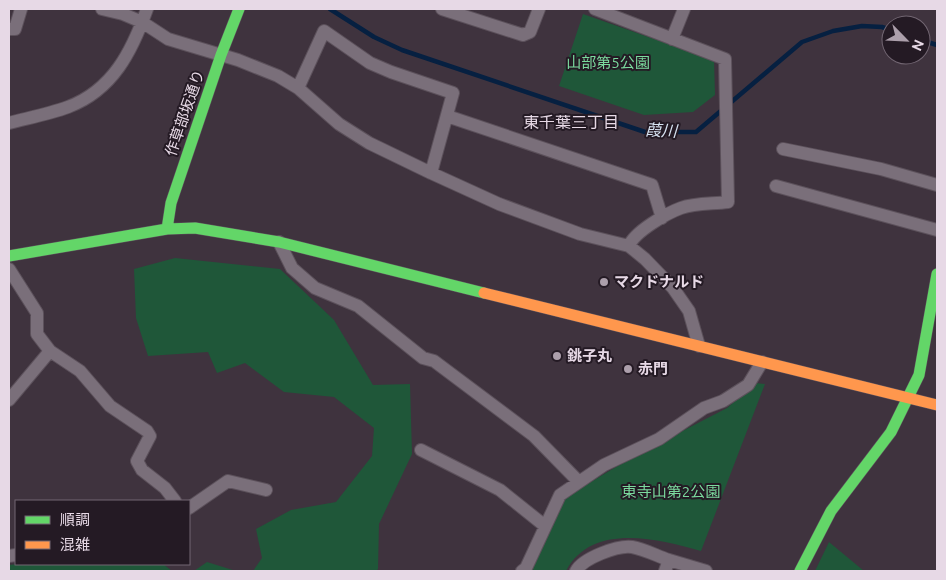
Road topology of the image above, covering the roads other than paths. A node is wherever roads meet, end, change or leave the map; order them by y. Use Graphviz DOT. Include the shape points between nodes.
graph roads {
  1 [pos="21,9"];
  2 [pos="102,9"];
  3 [pos="147,9"];
  4 [pos="239,9"];
  5 [pos="442,9"];
  6 [pos="538,9"];
  7 [pos="595,9"];
  8 [pos="684,9"];
  9 [pos="611,11"];
  10 [pos="467,13"];
  11 [pos="142,22"];
  12 [pos="9,29"];
  13 [pos="672,39"];
  14 [pos="221,55"];
  15 [pos="298,88"];
  16 [pos="446,116"];
  17 [pos="9,123"];
  18 [pos="783,149"];
  19 [pos="431,173"];
  20 [pos="937,184"];
  21 [pos="776,186"];
  22 [pos="662,218"];
  23 [pos="167,229"];
  24 [pos="937,230"];
  25 [pos="280,242"];
  26 [pos="629,246"];
  27 [pos="9,256"];
  28 [pos="9,269"];
  29 [pos="937,274"];
  30 [pos="699,346"];
  31 [pos="50,351"];
  32 [pos="762,362"];
  33 [pos="908,397"];
  34 [pos="9,400"];
  35 [pos="937,405"];
  36 [pos="421,450"];
  37 [pos="579,482"];
  38 [pos="266,490"];
  39 [pos="174,500"];
  40 [pos="190,507"];
  41 [pos="545,526"];
  42 [pos="667,566"];
  43 [pos="522,571"];
  44 [pos="576,571"];
  45 [pos="706,571"];
  46 [pos="800,571"];
  1 -- 12 [label="street" via="15,30"];
  2 -- 11 [label="street"];
  3 -- 11 [label="street"];
  4 -- 14 [label="street, 作草部坂通り"];
  5 -- 10 [label="street"];
  6 -- 10 [label="street" via="530,32 523,35"];
  7 -- 9 [label="street"];
  8 -- 13 [label="street"];
  9 -- 13 [label="street"];
  11 -- 14 [label="street" via="168,39"];
  11 -- 17 [label="street" via="121,66 96,91 67,108"];
  13 -- 22 [label="street" via="725,59 728,202 682,208"];
  14 -- 15 [label="street" via="278,76"];
  14 -- 23 [label="street, 作草部坂通り" via="171,203"];
  15 -- 16 [label="street" via="324,31 370,63 453,92"];
  15 -- 19 [label="street" via="339,124 368,143"];
  16 -- 19 [label="street"];
  16 -- 22 [label="street" via="652,185"];
  18 -- 20 [label="street"];
  19 -- 26 [label="street" via="499,204 580,234"];
  21 -- 24 [label="street"];
  22 -- 26 [label="street" via="640,232"];
  23 -- 25 [label="street" via="204,230"];
  23 -- 27 [label="street"];
  25 -- 30 [label="street"];
  25 -- 37 [label="street" via="292,268 315,288 358,306 423,358 434,361 534,436"];
  26 -- 30 [label="street" via="673,288 689,311"];
  28 -- 31 [label="street" via="37,313 38,334"];
  29 -- 33 [label="street" via="919,375"];
  30 -- 32 [label="street"];
  31 -- 34 [label="street"];
  31 -- 39 [label="street" via="80,371 110,406 147,431 150,436 137,461 142,470"];
  32 -- 33 [label="street"];
  32 -- 37 [label="street" via="748,385 723,401 704,408 659,439 604,465"];
  33 -- 35 [label="street"];
  33 -- 46 [label="street" via="891,432 831,511"];
  36 -- 41 [label="street" via="500,490"];
  37 -- 41 [label="street" via="560,495"];
  38 -- 40 [label="street" via="228,481"];
  41 -- 43 [label="street"];
  42 -- 44 [label="street" via="631,547 591,558"];
  42 -- 45 [label="street"];
}
